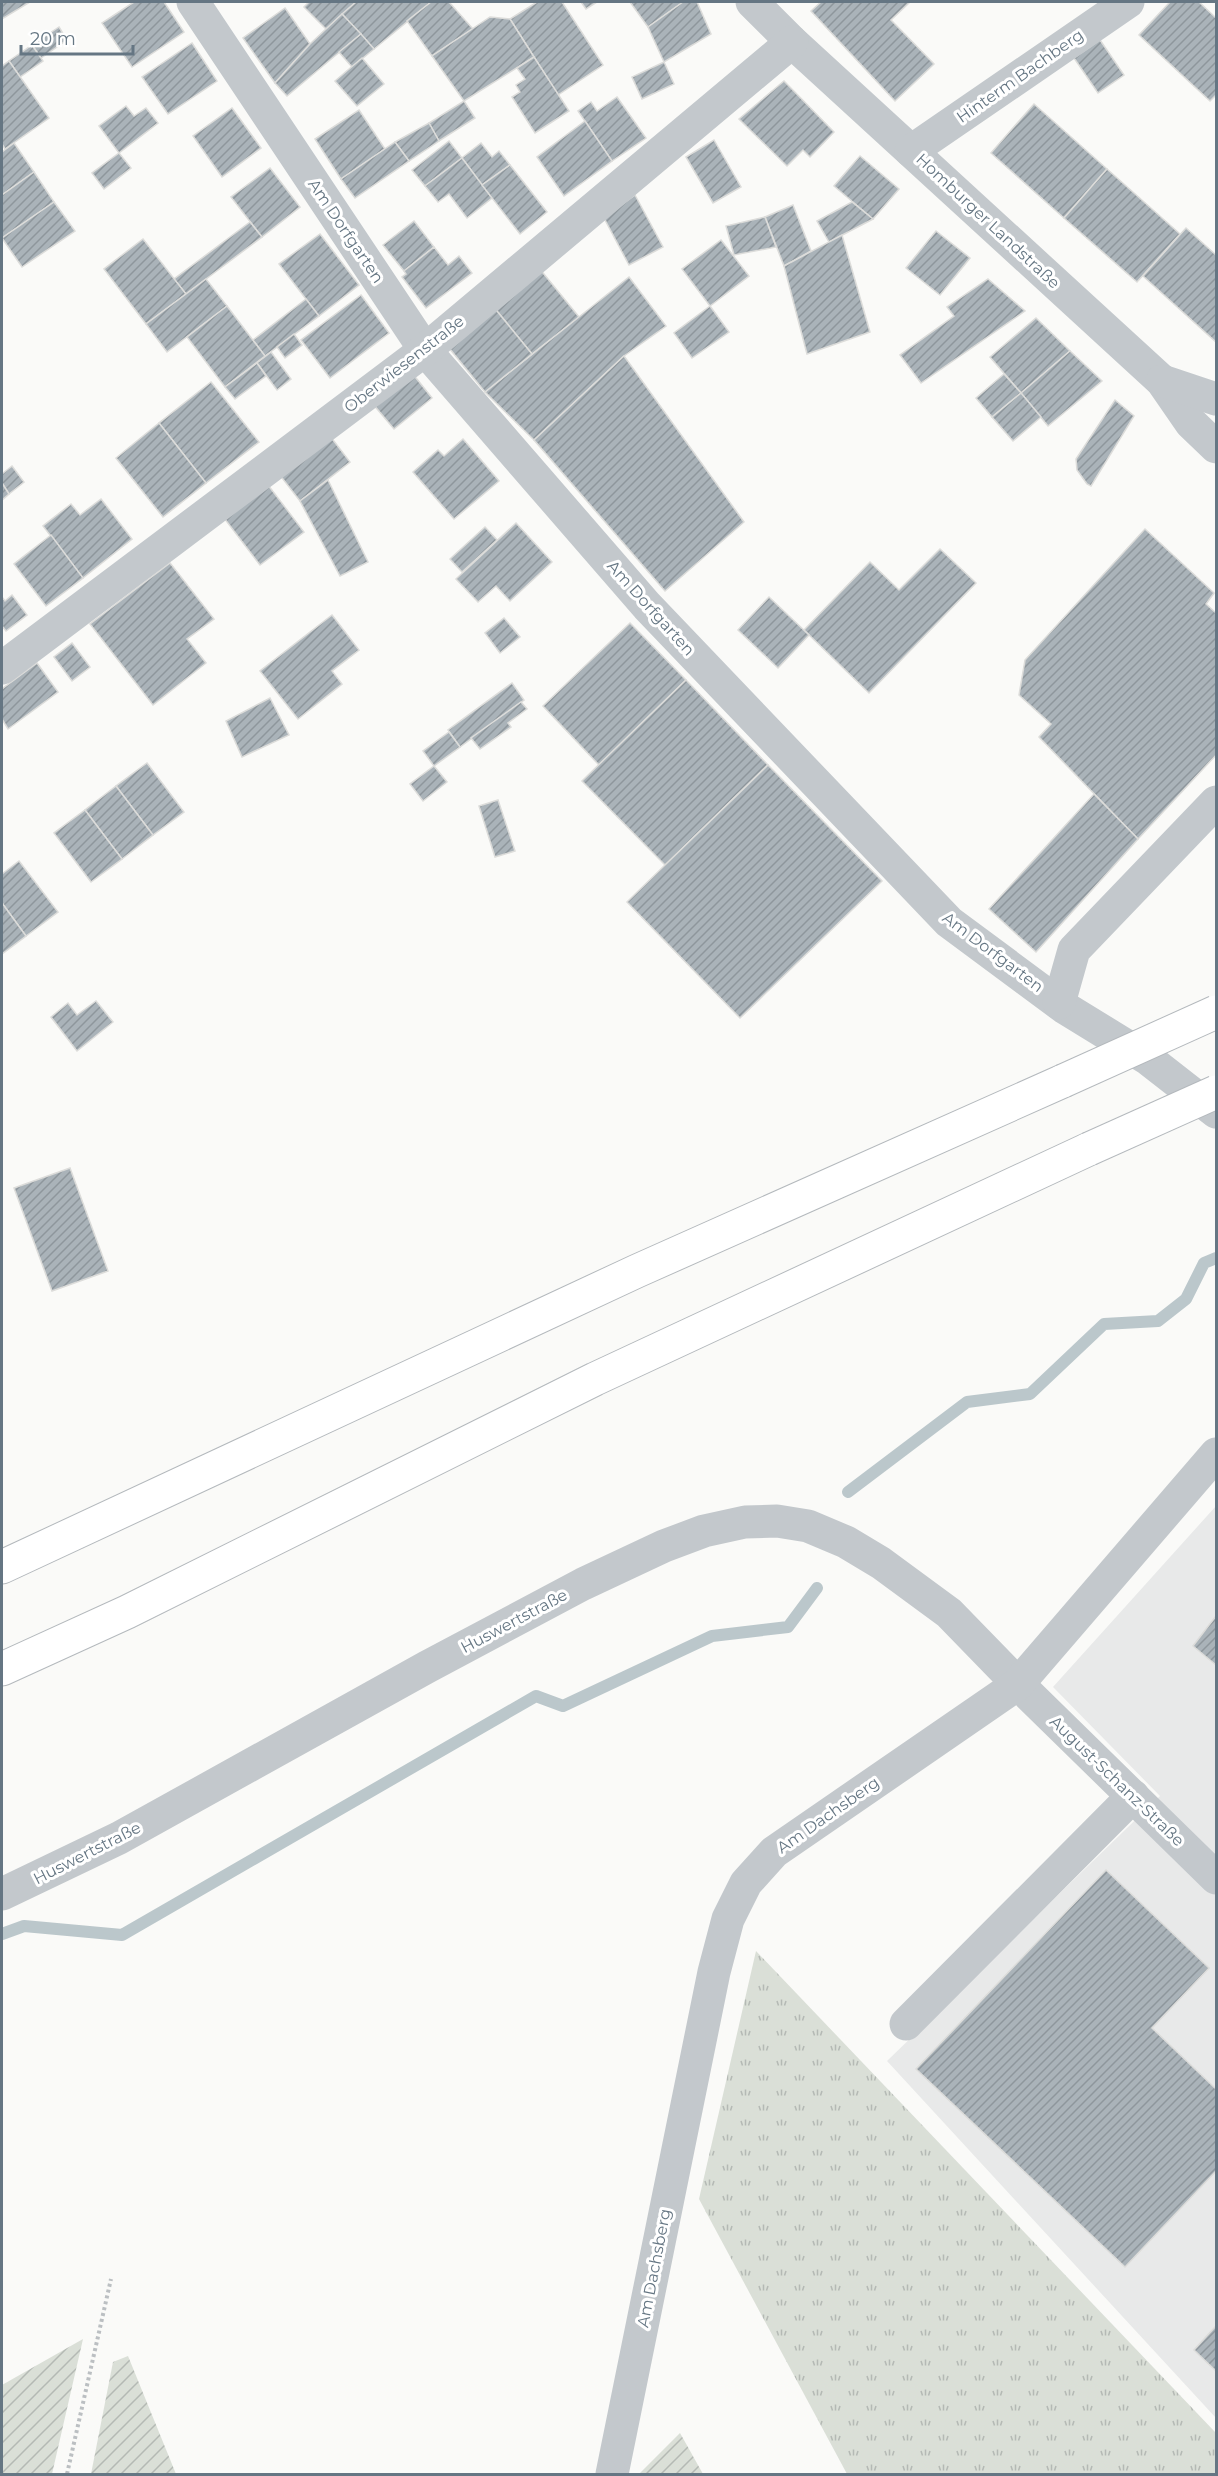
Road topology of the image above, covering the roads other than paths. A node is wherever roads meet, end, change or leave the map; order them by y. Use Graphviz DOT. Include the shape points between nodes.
graph roads {
  1 [pos="193,2"];
  2 [pos="752,2"];
  3 [pos="1128,2"];
  4 [pos="792,42"];
  5 [pos="911,151"];
  6 [pos="425,350"];
  7 [pos="1162,381"];
  8 [pos="1216,399"];
  9 [pos="1216,447"];
  10 [pos="2,668"];
  11 [pos="1216,802"];
  12 [pos="1059,1003"];
  13 [pos="1216,1012"];
  14 [pos="1216,1092"];
  15 [pos="1216,1112"];
  16 [pos="1216,1454"];
  17 [pos="5,1565"];
  18 [pos="2,1669"];
  19 [pos="1018,1684"];
  20 [pos="1133,1796"];
  21 [pos="1216,1878"];
  22 [pos="2,1894"];
  23 [pos="906,2024"];
  24 [pos="612,2475"];
  1 -- 6 [label="street, Am Dorfgarten"];
  2 -- 4 [label="street, Homburger Landstraße"];
  3 -- 5 [label="street, Hinterm Bachberg"];
  4 -- 5 [label="street, Homburger Landstraße"];
  4 -- 6 [label="street, Oberwiesenstraße"];
  5 -- 7 [label="street, Homburger Landstraße"];
  6 -- 10 [label="street, Oberwiesenstraße"];
  6 -- 12 [label="street, Am Dorfgarten" via="647,606 949,922"];
  7 -- 8 [label="street"];
  7 -- 9 [label="street, Homburger Landstraße" via="1191,423"];
  11 -- 12 [label="street" via="1074,950"];
  12 -- 15 [label="street, Am Dorfgarten" via="1148,1059"];
  13 -- 17 [label="highway, bridge" via="626,1276"];
  14 -- 18 [label="highway, bridge" via="595,1379 127,1612"];
  16 -- 19 [label="street, Am Dachsberg"];
  19 -- 20 [label="street, August-Schanz-Straße"];
  19 -- 22 [label="street, Huswertstraße" via="950,1613 846,1542 808,1526 777,1521 725,1526 664,1546 584,1584 120,1838"];
  19 -- 24 [label="street, Am Dachsberg" via="774,1852 746,1883 728,1918"];
  20 -- 21 [label="street, August-Schanz-Straße"];
  20 -- 23 [label="street"];
}
